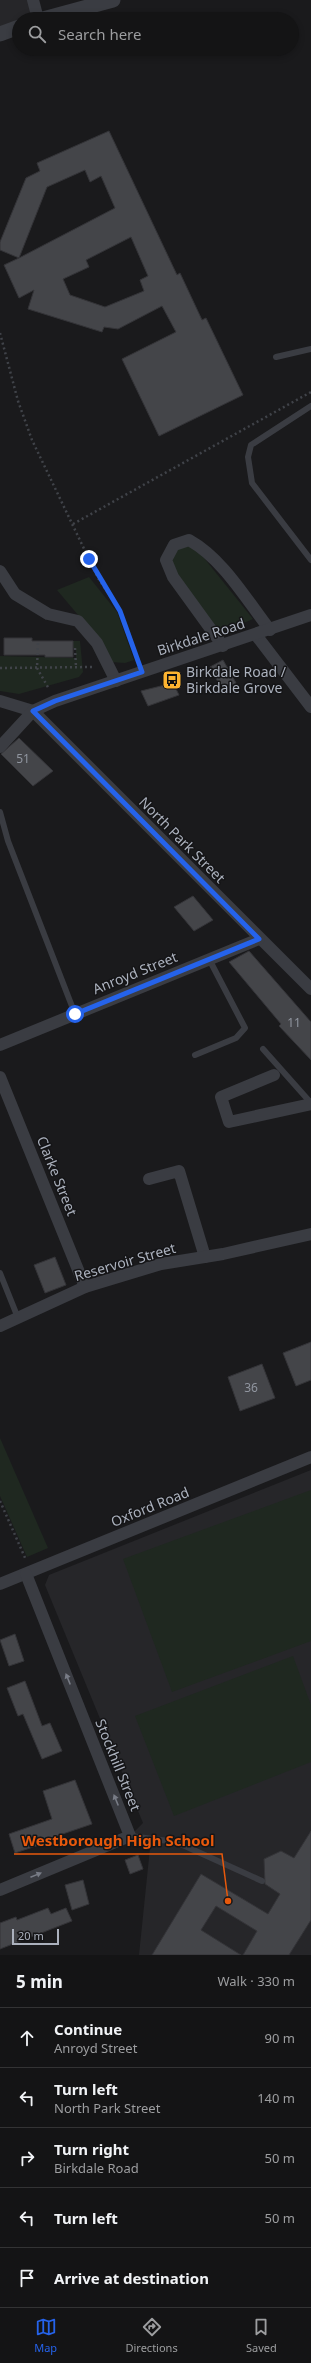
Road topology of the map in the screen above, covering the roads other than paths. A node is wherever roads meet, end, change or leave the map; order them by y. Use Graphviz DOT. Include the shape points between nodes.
graph roads {
  1 [pos="33,0"];
  2 [pos="113,0"];
  3 [pos="36,12"];
  4 [pos="69,12"];
  5 [pos="12,30"];
  6 [pos="0,34"];
  7 [pos="311,349"];
  8 [pos="276,357"];
  9 [pos="311,406"];
  10 [pos="311,560"];
  11 [pos="0,571"];
  12 [pos="311,615"];
  13 [pos="270,630"];
  14 [pos="256,634"];
  15 [pos="223,646"];
  16 [pos="116,681"];
  17 [pos="0,701"];
  18 [pos="311,707"];
  19 [pos="33,711"];
  20 [pos="0,747"];
  21 [pos="0,812"];
  22 [pos="259,939"];
  23 [pos="209,959"];
  24 [pos="311,989"];
  25 [pos="75,1014"];
  26 [pos="0,1045"];
  27 [pos="263,1049"];
  28 [pos="195,1055"];
  29 [pos="274,1074"];
  30 [pos="0,1077"];
  31 [pos="311,1104"];
  32 [pos="149,1180"];
  33 [pos="311,1234"];
  34 [pos="205,1257"];
  35 [pos="0,1273"];
  36 [pos="86,1287"];
  37 [pos="18,1318"];
  38 [pos="0,1326"];
  39 [pos="311,1457"];
  40 [pos="28,1572"];
  41 [pos="0,1584"];
  42 [pos="130,1836"];
  43 [pos="262,1881"];
  44 [pos="0,1890"];
  1 -- 3 [label="street"];
  2 -- 4 [label="street"];
  5 -- 6 [label="street"];
  7 -- 8 [label="lane"];
  9 -- 10 [label="lane" via="251,445 248,457 252,483"];
  11 -- 16 [label="street" via="15,594 48,614 78,621 97,643"];
  12 -- 13 [label="street, Birkdale Road"];
  13 -- 14 [label="street, Birkdale Road"];
  13 -- 15 [label="street" via="224,570 203,548 189,540 174,545 166,560 173,577"];
  14 -- 15 [label="street, Birkdale Road"];
  14 -- 18 [label="street"];
  15 -- 16 [label="street, Birkdale Road"];
  16 -- 19 [label="street, Birkdale Road"];
  17 -- 19 [label="street"];
  19 -- 20 [label="street"];
  19 -- 22 [label="street, North Park Street"];
  21 -- 25 [label="lane" via="8,841"];
  22 -- 23 [label="street, Anroyd Street"];
  22 -- 24 [label="street, North Park Street"];
  23 -- 25 [label="street, Anroyd Street"];
  23 -- 28 [label="lane" via="244,1028 236,1038"];
  25 -- 26 [label="street, Anroyd Street"];
  27 -- 31 [label="lane"];
  29 -- 31 [label="street" via="221,1097 229,1122"];
  30 -- 36 [label="street, Clarke Street"];
  32 -- 34 [label="street" via="179,1171"];
  33 -- 34 [label="street, Reservoir Street"];
  34 -- 36 [label="street, Reservoir Street" via="160,1264"];
  35 -- 37 [label="lane"];
  36 -- 37 [label="street, Reservoir Street"];
  37 -- 38 [label="street, Reservoir Street"];
  39 -- 40 [label="street, Oxford Road"];
  40 -- 41 [label="street, Oxford Road"];
  42 -- 40 [label="street, Stockhill Street, one-way"];
  42 -- 43 [label="lane" via="176,1842"];
  44 -- 42 [label="street, one-way"];
}
